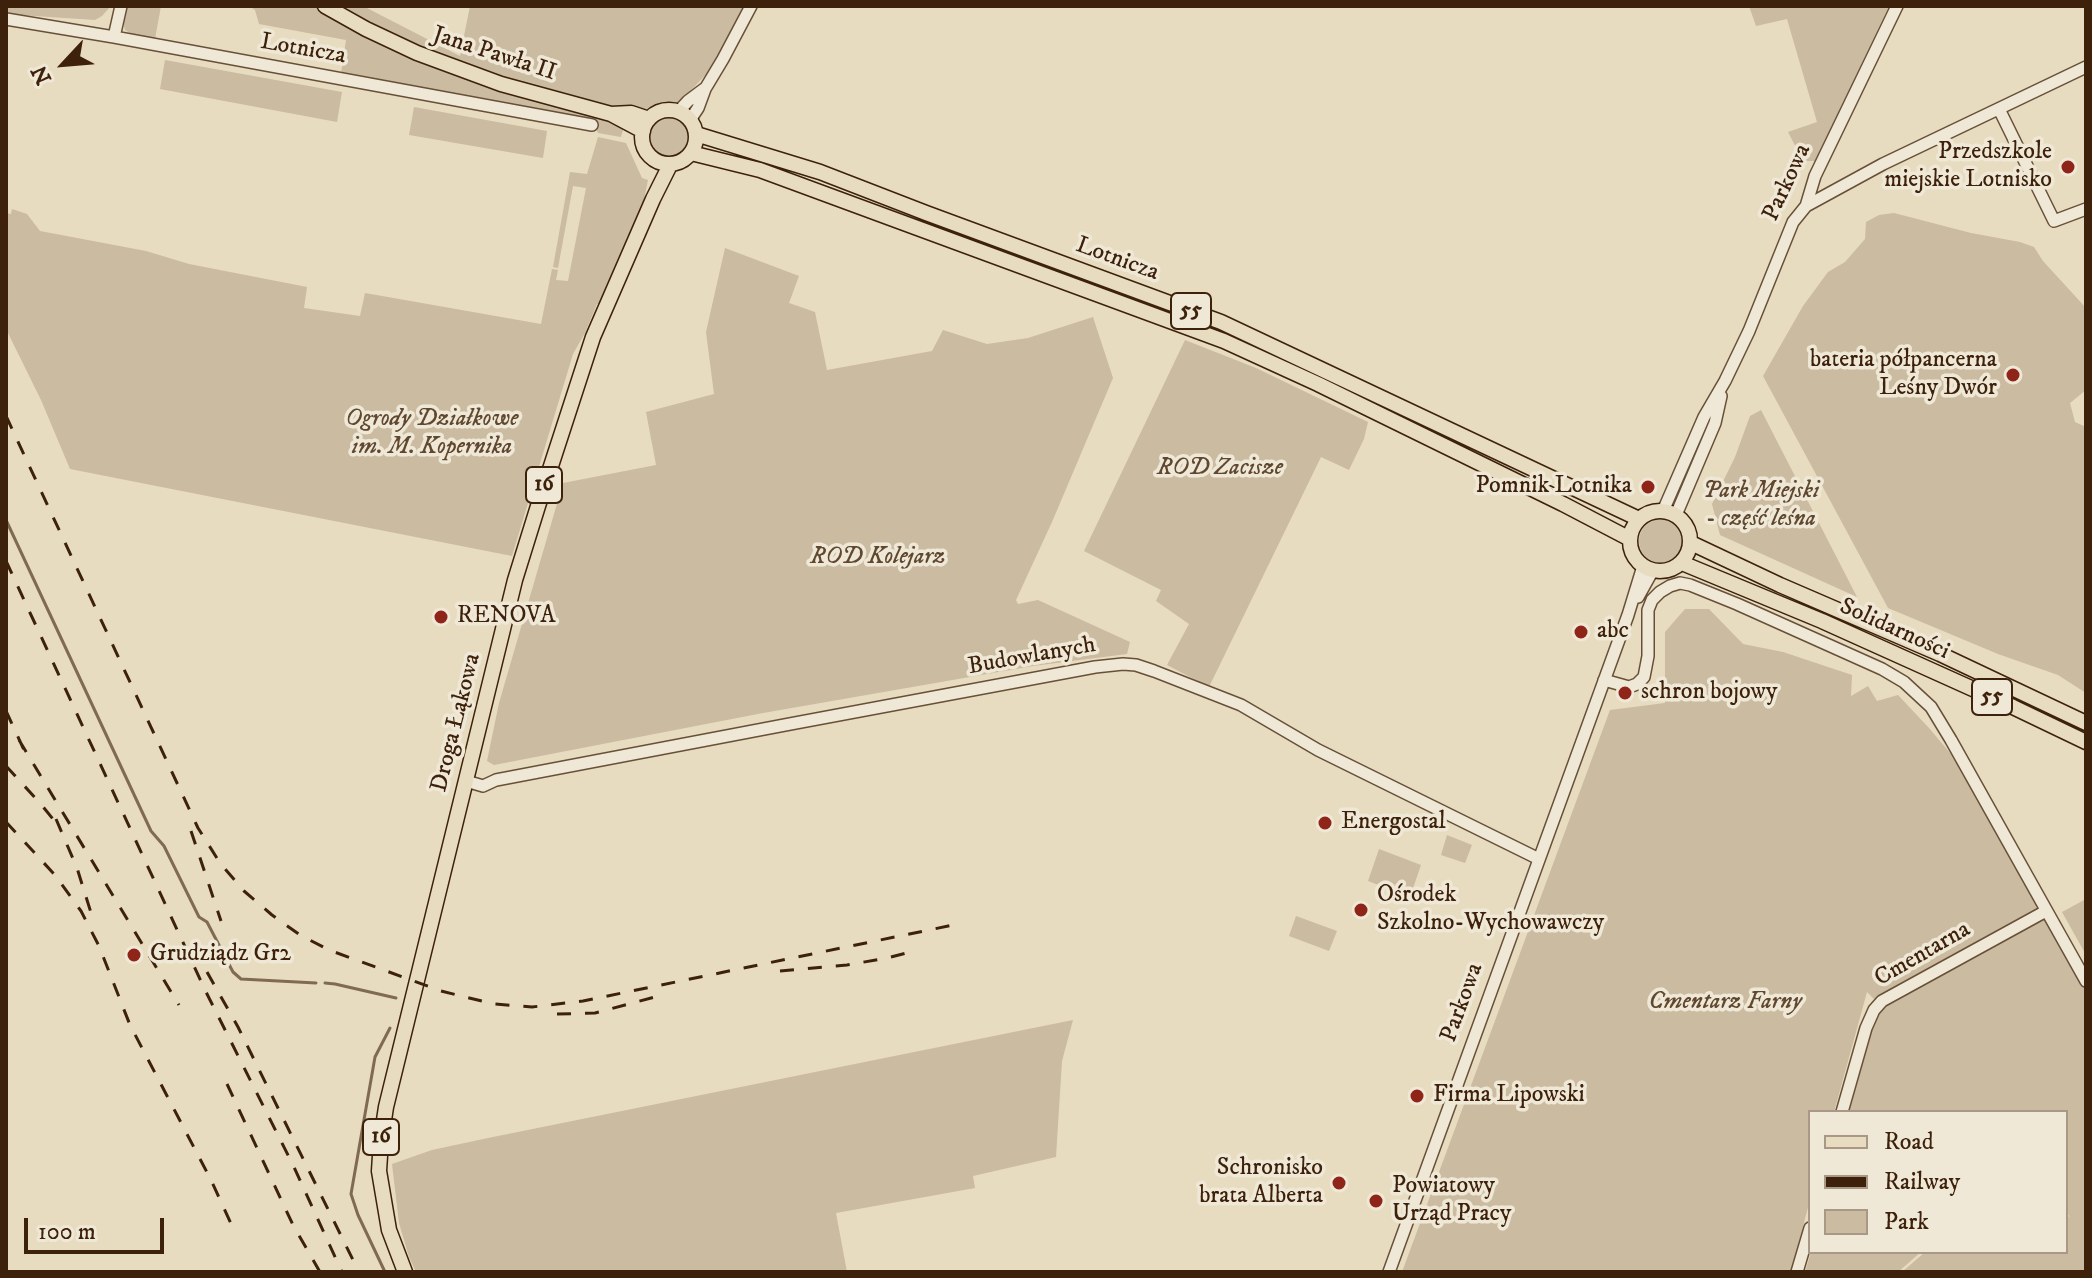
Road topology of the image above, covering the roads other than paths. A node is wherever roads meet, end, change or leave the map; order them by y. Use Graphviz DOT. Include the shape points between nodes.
graph roads {
  1 [pos="121,6"];
  2 [pos="325,6"];
  3 [pos="751,6"];
  4 [pos="1897,6"];
  5 [pos="6,19"];
  6 [pos="114,37"];
  7 [pos="2086,67"];
  8 [pos="1999,109"];
  9 [pos="684,116"];
  10 [pos="592,125"];
  11 [pos="646,125"];
  12 [pos="696,134"];
  13 [pos="691,153"];
  14 [pos="663,163"];
  15 [pos="1806,206"];
  16 [pos="2086,209"];
  17 [pos="1670,513"];
  18 [pos="1639,519"];
  19 [pos="1630,539"];
  20 [pos="1691,543"];
  21 [pos="1682,563"];
  22 [pos="1648,568"];
  23 [pos="1604,680"];
  24 [pos="2086,723"];
  25 [pos="2086,742"];
  26 [pos="466,781"];
  27 [pos="1539,859"];
  28 [pos="2046,911"];
  29 [pos="2086,981"];
  30 [pos="1843,1110"];
  31 [pos="1808,1235"];
  32 [pos="405,1272"];
  33 [pos="1389,1272"];
  34 [pos="1797,1272"];
  1 -- 6 [label="street"];
  2 -- 11 [label="main road, Jana Pawła II" via="391,42 457,69"];
  3 -- 9 [label="street" via="705,89 688,101"];
  4 -- 15 [label="street, Parkowa" via="1815,176"];
  5 -- 6 [label="street, Lotnicza"];
  6 -- 10 [label="street, Lotnicza"];
  7 -- 8 [label="street"];
  8 -- 15 [label="street"];
  8 -- 16 [label="street" via="2054,221"];
  9 -- 11 [label="main road" via="663,111"];
  9 -- 12 [label="main road"];
  11 -- 14 [label="main road, 16" via="645,151"];
  12 -- 13 [label="main road"];
  12 -- 18 [label="main road, Lotnicza / 55" via="820,172 1221,322"];
  13 -- 14 [label="main road"];
  13 -- 19 [label="main road, Lotnicza / 55" via="800,184 1224,341"];
  14 -- 26 [label="main road, Droga Łąkowa / 16" via="574,391 515,580"];
  15 -- 17 [label="street, Parkowa" via="1793,222 1759,307 1704,417"];
  17 -- 18 [label="main road" via="1650,512"];
  17 -- 20 [label="main road" via="1685,522"];
  18 -- 19 [label="main road"];
  19 -- 22 [label="main road" via="1633,554"];
  20 -- 21 [label="main road"];
  20 -- 24 [label="main road, Solidarności / 55"];
  21 -- 22 [label="main road" via="1664,571"];
  21 -- 25 [label="main road, Solidarności / 55"];
  22 -- 23 [label="street, Parkowa"];
  23 -- 27 [label="street, Parkowa"];
  23 -- 28 [label="street" via="1629,687 1644,677 1648,610 1660,592 1680,583 1888,672 1931,707"];
  26 -- 27 [label="street, Budowlanych" via="483,786 1123,664 1241,705 1318,750"];
  26 -- 32 [label="main road, Droga Łąkowa / 16" via="381,1140 382,1196"];
  27 -- 33 [label="street, Parkowa"];
  28 -- 29 [label="street"];
  28 -- 30 [label="street, Cmentarna" via="1882,1001 1866,1028"];
  31 -- 34 [label="street"];
}
